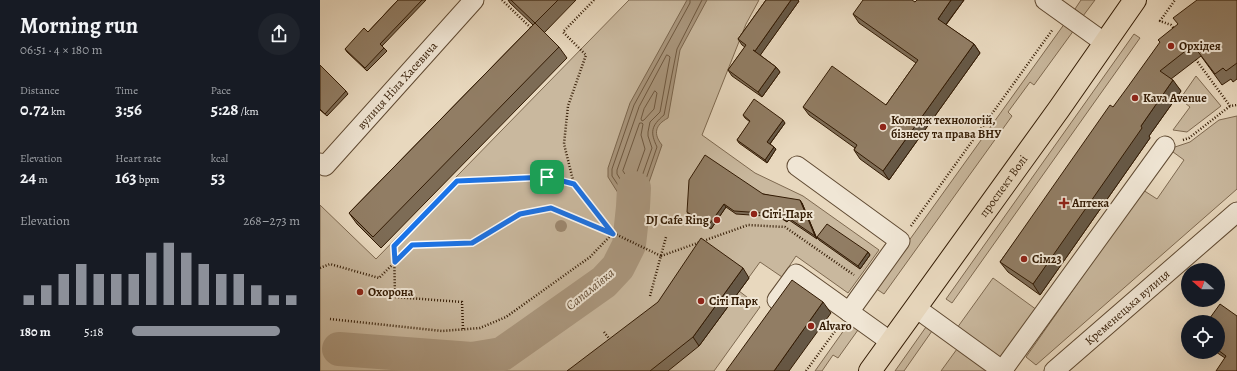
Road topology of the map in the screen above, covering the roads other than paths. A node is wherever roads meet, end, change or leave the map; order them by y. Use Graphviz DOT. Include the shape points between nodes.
graph roads {
  1 [pos="474,0"];
  2 [pos="1045,0"];
  3 [pos="1135,0"];
  4 [pos="1105,43"];
  5 [pos="1165,146"];
  6 [pos="320,163"];
  7 [pos="797,166"];
  8 [pos="1237,212"];
  9 [pos="916,308"];
  10 [pos="849,312"];
  11 [pos="768,313"];
  12 [pos="891,342"];
  13 [pos="1062,369"];
  14 [pos="870,371"];
  15 [pos="1002,371"];
  1 -- 6 [label="street, вулиця Ніла Хасевича" via="325,166"];
  2 -- 4 [label="street"];
  3 -- 4 [label="main road, проспект Волі"];
  4 -- 9 [label="main road, проспект Волі"];
  5 -- 15 [label="street"];
  7 -- 10 [label="street" via="900,241"];
  8 -- 13 [label="street, Кременецька вулиця"];
  9 -- 12 [label="main road, проспект Волі"];
  9 -- 15 [label="street"];
  10 -- 11 [label="street" via="796,274"];
  10 -- 12 [label="street"];
  12 -- 14 [label="main road, проспект Волі"];
}
